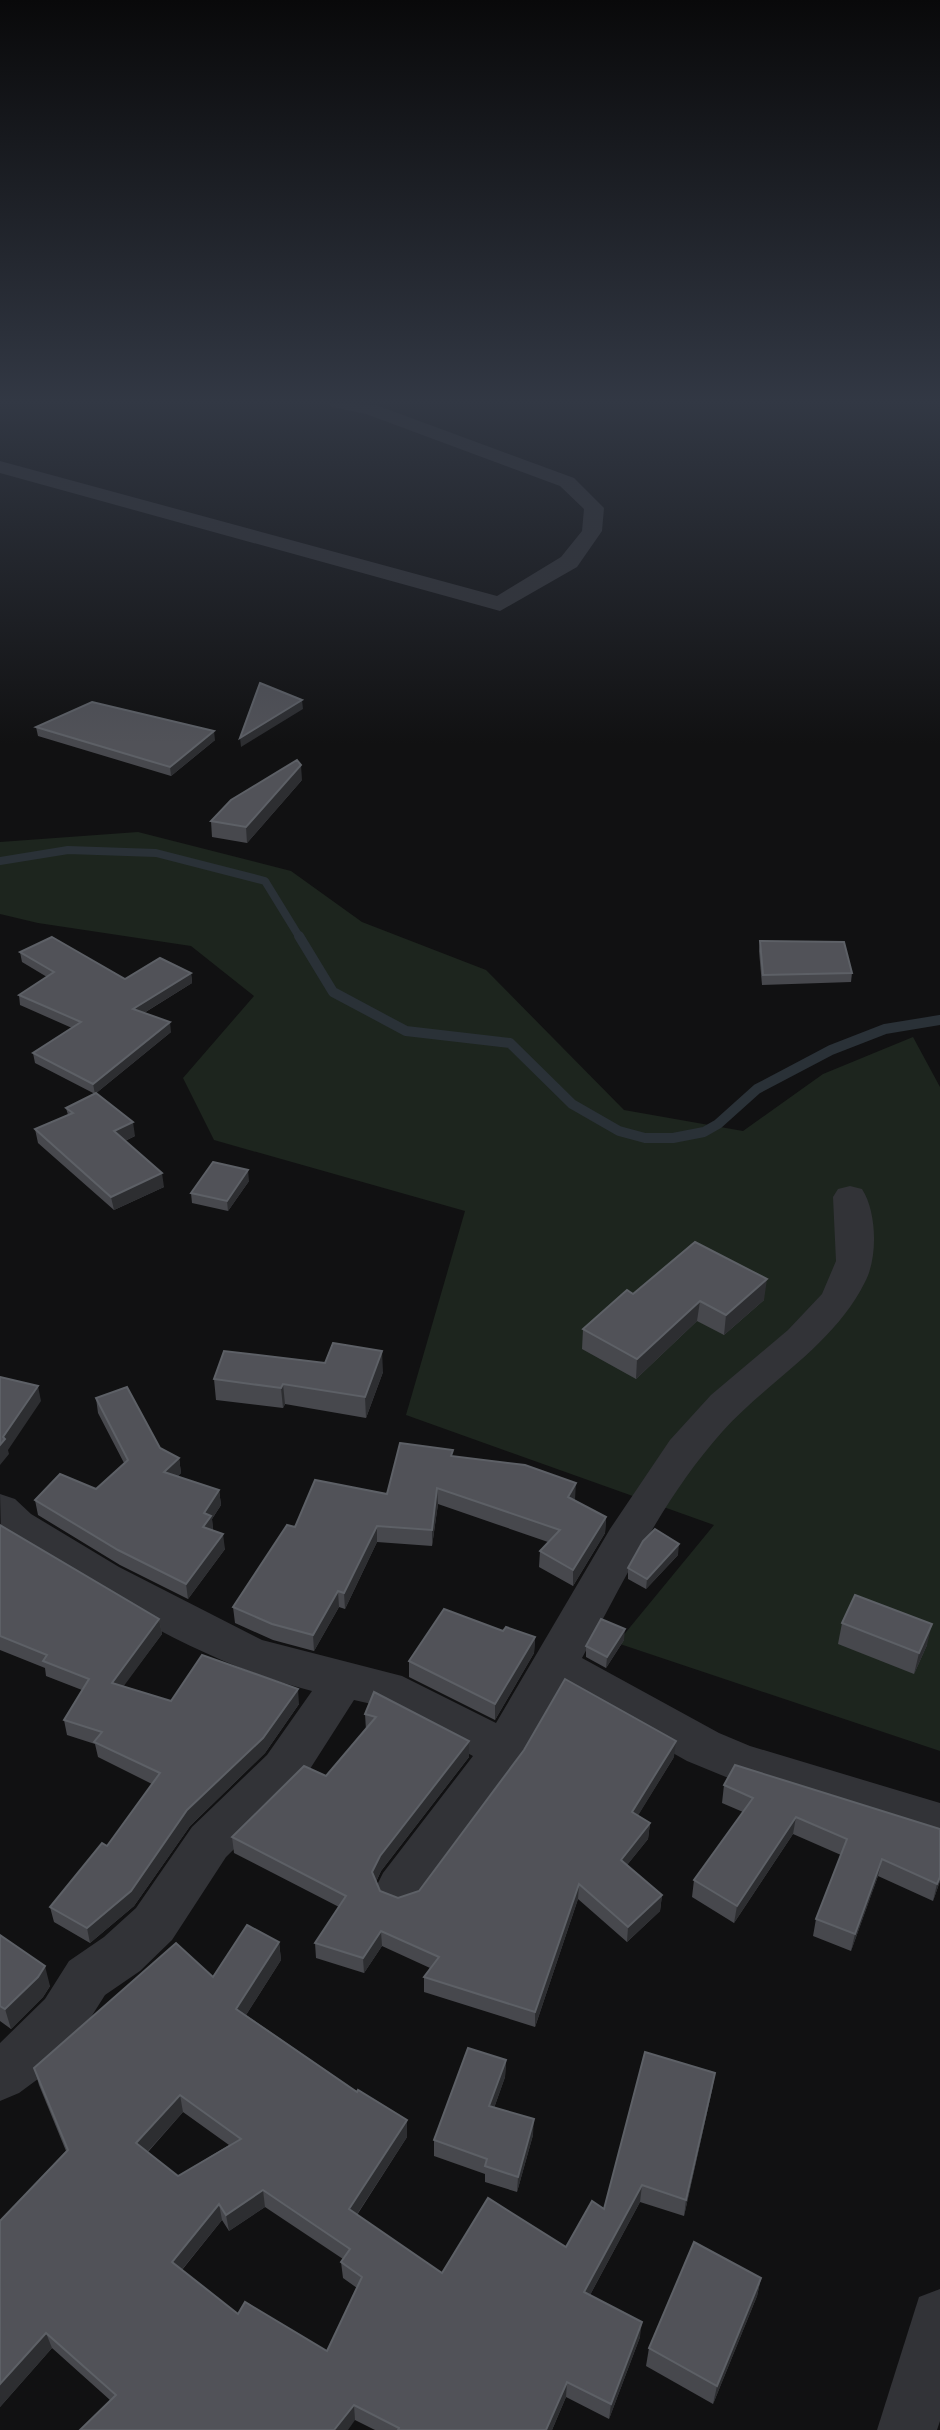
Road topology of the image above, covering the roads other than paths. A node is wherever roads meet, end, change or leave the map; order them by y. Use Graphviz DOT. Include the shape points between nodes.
graph roads {
  1 [pos="180,516"];
  2 [pos="593,516"];
  3 [pos="850,1197"];
  4 [pos="0,1510"];
  5 [pos="555,1665"];
  6 [pos="343,1679"];
  7 [pos="505,1750"];
  8 [pos="940,1824"];
  9 [pos="400,1889"];
  10 [pos="0,2075"];
  11 [pos="940,2318"];
  12 [pos="906,2430"];
  1 -- 2 [label="street" via="500,604 569,562 592,531"];
  3 -- 5 [label="street" via="856,1235 850,1278 829,1314 708,1420 667,1472"];
  4 -- 6 [label="street" via="16,1525 104,1579 249,1654"];
  5 -- 7 [label="street"];
  5 -- 8 [label="street" via="703,1747"];
  6 -- 7 [label="street" via="386,1689"];
  6 -- 10 [label="street" via="284,1769 209,1842 155,1924 87,1978 63,2016"];
  7 -- 9 [label="street"];
  11 -- 12 [label="street"];
}
